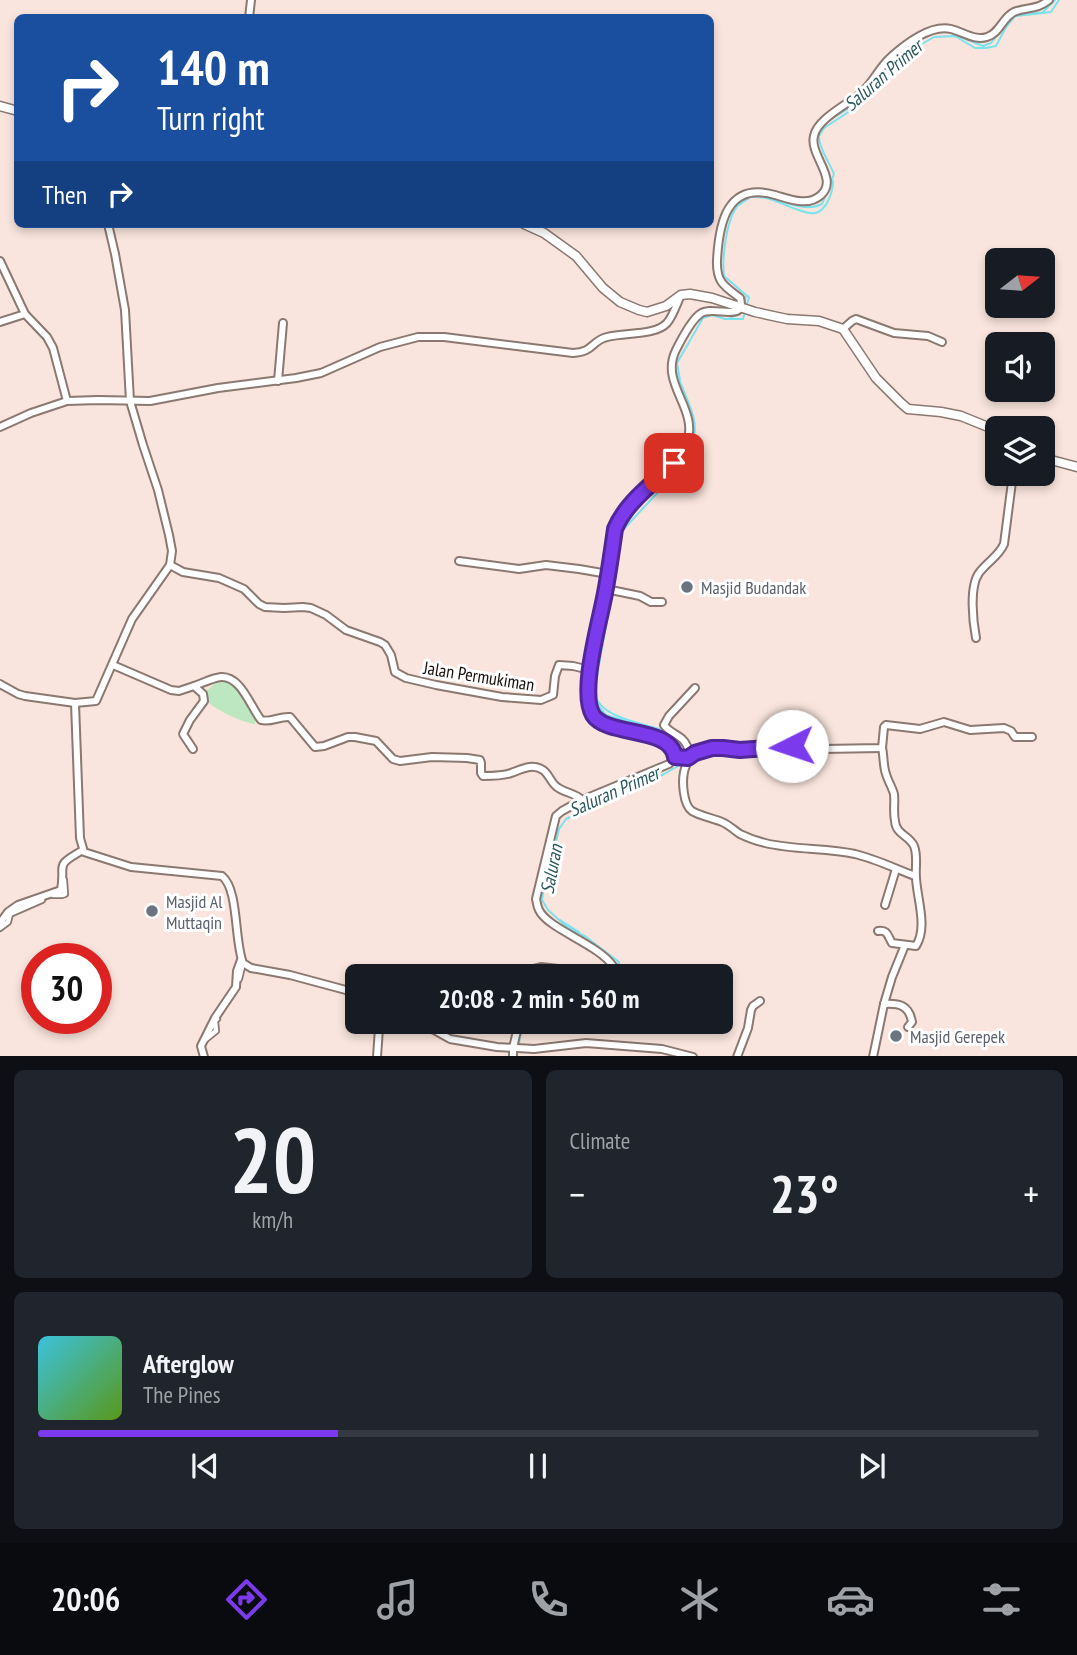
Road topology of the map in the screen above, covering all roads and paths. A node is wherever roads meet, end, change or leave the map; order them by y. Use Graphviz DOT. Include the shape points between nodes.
graph roads {
  1 [pos="1049,0"];
  2 [pos="109,228"];
  3 [pos="533,228"];
  4 [pos="0,261"];
  5 [pos="681,295"];
  6 [pos="742,307"];
  7 [pos="25,314"];
  8 [pos="0,322"];
  9 [pos="283,323"];
  10 [pos="843,329"];
  11 [pos="942,342"];
  12 [pos="278,381"];
  13 [pos="67,401"];
  14 [pos="130,401"];
  15 [pos="985,426"];
  16 [pos="0,427"];
  17 [pos="1055,461"];
  18 [pos="1077,467"];
  19 [pos="1011,486"];
  20 [pos="459,561"];
  21 [pos="170,565"];
  22 [pos="608,574"];
  23 [pos="610,589"];
  24 [pos="662,602"];
  25 [pos="976,638"];
  26 [pos="113,666"];
  27 [pos="590,670"];
  28 [pos="0,684"];
  29 [pos="194,686"];
  30 [pos="695,688"];
  31 [pos="75,703"];
  32 [pos="1032,737"];
  33 [pos="882,748"];
  34 [pos="193,749"];
  35 [pos="676,757"];
  36 [pos="687,758"];
  37 [pos="582,800"];
  38 [pos="83,851"];
  39 [pos="896,869"];
  40 [pos="915,876"];
  41 [pos="885,905"];
  42 [pos="0,925"];
  43 [pos="878,931"];
  44 [pos="905,945"];
  45 [pos="242,961"];
  46 [pos="611,964"];
  47 [pos="345,990"];
  48 [pos="760,1001"];
  49 [pos="884,1004"];
  50 [pos="908,1027"];
  51 [pos="379,1034"];
  52 [pos="441,1034"];
  53 [pos="517,1034"];
  54 [pos="514,1048"];
  55 [pos="205,1056"];
  56 [pos="377,1056"];
  57 [pos="513,1056"];
  58 [pos="693,1056"];
  59 [pos="737,1056"];
  60 [pos="873,1056"];
  1 -- 6 [label="street" via="1037,8 1014,12 988,37 941,28 897,52 865,89 833,112 814,134 827,181 817,198 800,201 757,192 735,200 723,219 717,272 720,282 740,298"];
  2 -- 14 [label="street" via="125,310"];
  3 -- 5 [label="street" via="576,256 620,302 647,312"];
  4 -- 7 [label="street"];
  5 -- 6 [label="street" via="703,295"];
  5 -- 12 [label="street" via="666,325 606,337 583,352 430,336 380,347 320,373"];
  6 -- 10 [label="street"];
  6 -- 22 [label="street" via="734,313 701,313 675,352 673,382 688,415 687,445 618,522"];
  7 -- 8 [label="street"];
  7 -- 13 [label="street" via="53,348"];
  9 -- 12 [label="street"];
  10 -- 11 [label="street" via="856,319 894,333"];
  10 -- 15 [label="street" via="876,378 908,409 961,416"];
  12 -- 14 [label="street"];
  13 -- 14 [label="street"];
  13 -- 16 [label="street"];
  14 -- 21 [label="street" via="169,535"];
  17 -- 18 [label="street"];
  19 -- 25 [label="street" via="1002,550 975,583"];
  20 -- 22 [label="street" via="519,569 546,565"];
  21 -- 26 [label="street" via="132,619"];
  21 -- 27 [label="street, Jalan Permukiman" via="244,589 265,607 303,607 326,615 346,630 385,645 395,672 405,678 541,700 552,696 559,666"];
  22 -- 23 [label="street"];
  23 -- 24 [label="street"];
  23 -- 27 [label="street"];
  26 -- 29 [label="street" via="175,691"];
  26 -- 31 [label="street" via="96,701"];
  27 -- 35 [label="street" via="588,696 593,715 600,722 660,740 673,748"];
  28 -- 31 [label="street" via="18,694"];
  29 -- 34 [label="street" via="204,699 183,734"];
  29 -- 37 [label="street" via="230,678 261,720 290,717 315,747 355,737 376,741 400,761 432,757 480,760 483,776 531,766"];
  30 -- 36 [label="street" via="664,725 685,742"];
  31 -- 38 [label="street"];
  32 -- 33 [label="street" via="1016,737 1004,728 970,730 944,722 920,729 886,725"];
  33 -- 36 [label="street" via="712,748"];
  33 -- 40 [label="street" via="898,832 911,840 915,849"];
  35 -- 36 [label="street"];
  35 -- 37 [label="street"];
  36 -- 39 [label="street" via="682,791 693,812 763,842 858,855"];
  37 -- 46 [label="street" via="556,816 536,899 539,912 549,921"];
  38 -- 42 [label="street" via="63,863 61,890 18,905"];
  38 -- 45 [label="street" via="131,867 226,878"];
  39 -- 40 [label="street"];
  39 -- 41 [label="street"];
  40 -- 44 [label="street" via="922,922 917,946"];
  43 -- 44 [label="street" via="888,933 892,943"];
  44 -- 49 [label="street"];
  45 -- 47 [label="street" via="251,968"];
  45 -- 55 [label="street" via="236,987 201,1046"];
  48 -- 59 [label="street" via="751,1010"];
  49 -- 50 [label="street" via="904,1006 913,1020"];
  49 -- 60 [label="street"];
  51 -- 56 [label="street"];
  52 -- 54 [label="street"];
  53 -- 54 [label="street"];
  54 -- 57 [label="street"];
  54 -- 58 [label="street" via="586,1043"];
}
